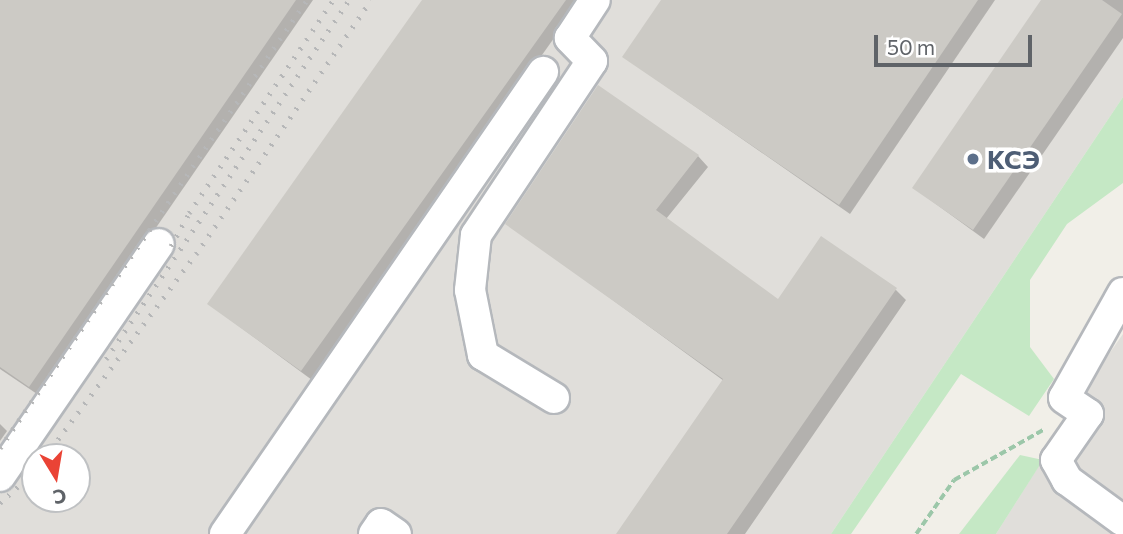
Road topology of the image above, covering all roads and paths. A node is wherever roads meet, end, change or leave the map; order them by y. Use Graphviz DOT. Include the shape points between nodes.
graph roads {
  1 [pos="595,0"];
  2 [pos="543,72"];
  3 [pos="159,244"];
  4 [pos="1123,293"];
  5 [pos="554,398"];
  6 [pos="1064,398"];
  7 [pos="0,476"];
  8 [pos="1123,521"];
  9 [pos="225,534"];
  10 [pos="374,534"];
  11 [pos="396,534"];
  12 [pos="916,534"];
  1 -- 5 [label="lane" via="570,38 592,61 476,235 470,290 483,355"];
  2 -- 9 [label="lane"];
  3 -- 7 [label="lane"];
  4 -- 6 [label="lane"];
  6 -- 8 [label="lane" via="1088,414 1056,460 1067,480"];
  6 -- 12 [label="path" via="1048,427 954,480"];
  10 -- 11 [label="lane" via="381,524"];
}
